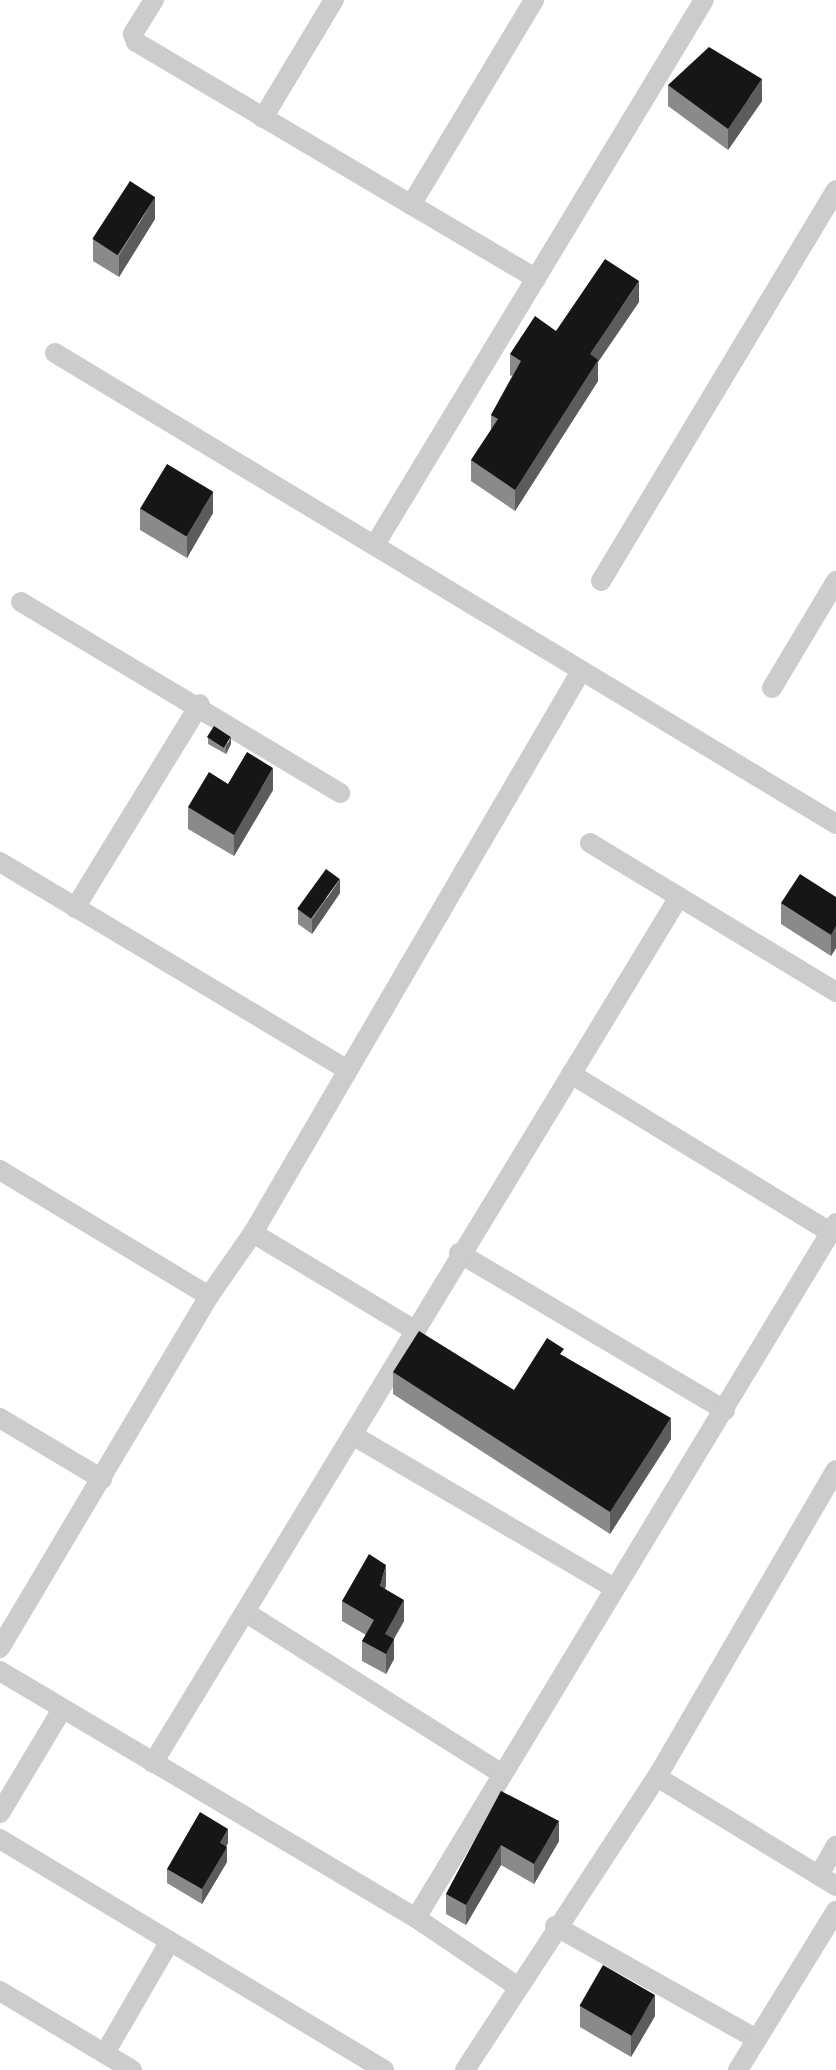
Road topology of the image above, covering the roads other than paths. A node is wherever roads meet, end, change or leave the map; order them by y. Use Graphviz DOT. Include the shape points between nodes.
graph roads {
  1 [pos="154,0"];
  2 [pos="334,0"];
  3 [pos="534,0"];
  4 [pos="704,0"];
  5 [pos="263,118"];
  6 [pos="836,190"];
  7 [pos="411,205"];
  8 [pos="536,279"];
  9 [pos="55,353"];
  10 [pos="376,543"];
  11 [pos="836,581"];
  12 [pos="601,582"];
  13 [pos="22,602"];
  14 [pos="581,671"];
  15 [pos="772,688"];
  16 [pos="200,704"];
  17 [pos="340,793"];
  18 [pos="836,824"];
  19 [pos="590,843"];
  20 [pos="0,862"];
  21 [pos="679,898"];
  22 [pos="75,908"];
  23 [pos="836,992"];
  24 [pos="344,1068"];
  25 [pos="571,1074"];
  26 [pos="0,1170"];
  27 [pos="833,1228"];
  28 [pos="253,1233"];
  29 [pos="458,1253"];
  30 [pos="208,1296"];
  31 [pos="413,1330"];
  32 [pos="725,1410"];
  33 [pos="0,1418"];
  34 [pos="354,1436"];
  35 [pos="836,1470"];
  36 [pos="102,1480"];
  37 [pos="614,1588"];
  38 [pos="245,1612"];
  39 [pos="0,1648"];
  40 [pos="0,1671"];
  41 [pos="61,1711"];
  42 [pos="153,1763"];
  43 [pos="502,1774"];
  44 [pos="657,1777"];
  45 [pos="0,1814"];
  46 [pos="0,1839"];
  47 [pos="836,1846"];
  48 [pos="828,1880"];
  49 [pos="836,1911"];
  50 [pos="416,1918"];
  51 [pos="555,1926"];
  52 [pos="170,1941"];
  53 [pos="517,1986"];
  54 [pos="0,1991"];
  55 [pos="753,2036"];
  56 [pos="105,2053"];
  57 [pos="740,2069"];
  58 [pos="132,2070"];
  59 [pos="384,2070"];
  60 [pos="465,2070"];
  1 -- 5 [label="street" via="133,34 136,42"];
  2 -- 5 [label="street"];
  3 -- 7 [label="street"];
  4 -- 8 [label="street"];
  5 -- 7 [label="street"];
  6 -- 12 [label="street"];
  7 -- 8 [label="street"];
  8 -- 10 [label="street"];
  9 -- 10 [label="street"];
  10 -- 14 [label="street"];
  11 -- 15 [label="street"];
  13 -- 16 [label="street"];
  14 -- 18 [label="street"];
  14 -- 24 [label="street"];
  16 -- 17 [label="street"];
  16 -- 22 [label="street"];
  19 -- 21 [label="street"];
  20 -- 22 [label="street"];
  21 -- 23 [label="street"];
  21 -- 25 [label="street"];
  22 -- 24 [label="street"];
  24 -- 28 [label="street"];
  25 -- 27 [label="street"];
  25 -- 29 [label="street"];
  26 -- 30 [label="street"];
  27 -- 32 [label="street"];
  28 -- 30 [label="street"];
  28 -- 31 [label="street"];
  29 -- 31 [label="street"];
  29 -- 32 [label="street"];
  30 -- 36 [label="street"];
  31 -- 34 [label="street"];
  32 -- 37 [label="street"];
  33 -- 36 [label="street"];
  34 -- 37 [label="street"];
  34 -- 38 [label="street"];
  35 -- 44 [label="street"];
  36 -- 39 [label="street"];
  37 -- 43 [label="street"];
  38 -- 42 [label="street"];
  38 -- 43 [label="street"];
  40 -- 41 [label="street"];
  41 -- 42 [label="street"];
  41 -- 45 [label="street"];
  42 -- 50 [label="street"];
  43 -- 50 [label="street"];
  44 -- 48 [label="street"];
  44 -- 51 [label="street"];
  46 -- 52 [label="street"];
  47 -- 48 [label="street"];
  49 -- 55 [label="street"];
  50 -- 53 [label="street"];
  51 -- 53 [label="street"];
  51 -- 55 [label="street"];
  52 -- 56 [label="street"];
  52 -- 59 [label="street"];
  53 -- 60 [label="street"];
  54 -- 56 [label="street"];
  55 -- 57 [label="street"];
  56 -- 58 [label="street"];
}
